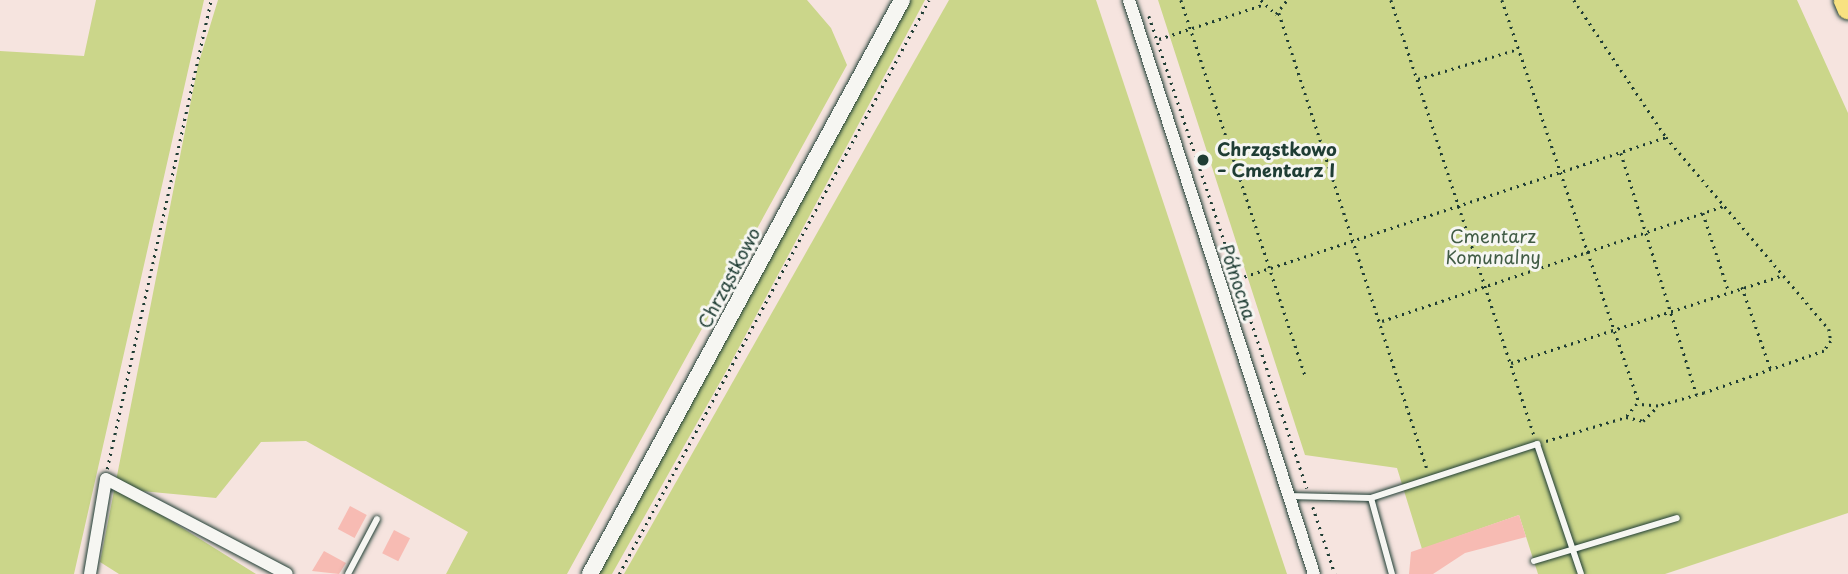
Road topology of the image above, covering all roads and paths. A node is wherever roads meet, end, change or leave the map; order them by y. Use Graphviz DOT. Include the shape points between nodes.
graph roads {
  1 [pos="211,0"];
  2 [pos="902,0"];
  3 [pos="929,0"];
  4 [pos="1129,0"];
  5 [pos="1181,0"];
  6 [pos="1261,0"];
  7 [pos="1287,0"];
  8 [pos="1391,0"];
  9 [pos="1502,0"];
  10 [pos="1574,0"];
  11 [pos="1845,0"];
  12 [pos="1262,5"];
  13 [pos="1848,7"];
  14 [pos="1146,10"];
  15 [pos="1279,13"];
  16 [pos="1190,29"];
  17 [pos="1170,36"];
  18 [pos="1518,49"];
  19 [pos="1418,79"];
  20 [pos="1666,137"];
  21 [pos="1621,153"];
  22 [pos="1559,174"];
  23 [pos="1724,206"];
  24 [pos="1460,207"];
  25 [pos="1703,213"];
  26 [pos="1646,232"];
  27 [pos="1352,241"];
  28 [pos="1589,252"];
  29 [pos="1269,267"];
  30 [pos="1783,275"];
  31 [pos="1238,278"];
  32 [pos="1221,284"];
  33 [pos="1486,286"];
  34 [pos="1742,288"];
  35 [pos="1729,292"];
  36 [pos="1671,310"];
  37 [pos="1381,322"];
  38 [pos="1614,329"];
  39 [pos="1511,363"];
  40 [pos="1771,370"];
  41 [pos="1305,375"];
  42 [pos="1697,395"];
  43 [pos="1639,403"];
  44 [pos="1658,406"];
  45 [pos="1626,417"];
  46 [pos="1537,444"];
  47 [pos="1430,478"];
  48 [pos="106,479"];
  49 [pos="1288,496"];
  50 [pos="1310,497"];
  51 [pos="1371,498"];
  52 [pos="1677,518"];
  53 [pos="377,519"];
  54 [pos="1573,551"];
  55 [pos="1534,561"];
  56 [pos="90,574"];
  57 [pos="287,574"];
  58 [pos="348,574"];
  59 [pos="590,574"];
  60 [pos="619,574"];
  61 [pos="1314,574"];
  62 [pos="1335,574"];
  63 [pos="1392,574"];
  64 [pos="1581,574"];
  1 -- 48 [label="path" via="112,425"];
  2 -- 59 [label="street, Chrząstkowo"];
  3 -- 60 [label="path"];
  4 -- 32 [label="street, Północna"];
  5 -- 16 [label="path"];
  6 -- 12 [label="path"];
  7 -- 15 [label="path"];
  8 -- 19 [label="path"];
  9 -- 18 [label="path"];
  10 -- 20 [label="path"];
  11 -- 13 [label="highway"];
  12 -- 15 [label="path"];
  12 -- 16 [label="path"];
  14 -- 31 [label="path"];
  15 -- 27 [label="path"];
  16 -- 17 [label="path"];
  16 -- 29 [label="path"];
  18 -- 19 [label="path"];
  18 -- 22 [label="path"];
  19 -- 24 [label="path"];
  20 -- 21 [label="path"];
  20 -- 23 [label="path"];
  21 -- 22 [label="path"];
  21 -- 26 [label="path"];
  22 -- 24 [label="path"];
  22 -- 28 [label="path"];
  23 -- 25 [label="path"];
  23 -- 30 [label="path"];
  24 -- 27 [label="path"];
  24 -- 33 [label="path"];
  25 -- 26 [label="path"];
  25 -- 35 [label="path"];
  26 -- 28 [label="path"];
  26 -- 36 [label="path"];
  27 -- 29 [label="path"];
  27 -- 37 [label="path"];
  28 -- 33 [label="path"];
  28 -- 38 [label="path"];
  29 -- 31 [label="path"];
  29 -- 41 [label="path"];
  30 -- 34 [label="path"];
  30 -- 40 [label="path" via="1829,329 1831,341 1824,351"];
  31 -- 32 [label="path"];
  31 -- 50 [label="path"];
  32 -- 49 [label="street, Północna"];
  33 -- 37 [label="path"];
  33 -- 39 [label="path"];
  34 -- 35 [label="path"];
  34 -- 40 [label="path"];
  35 -- 36 [label="path"];
  36 -- 38 [label="path"];
  36 -- 42 [label="path"];
  37 -- 47 [label="path"];
  38 -- 39 [label="path"];
  38 -- 43 [label="path"];
  39 -- 46 [label="path"];
  40 -- 42 [label="path"];
  42 -- 44 [label="path"];
  43 -- 44 [label="path"];
  43 -- 45 [label="path"];
  44 -- 45 [label="path" via="1647,419"];
  45 -- 46 [label="path"];
  46 -- 47 [label="lane"];
  46 -- 54 [label="lane"];
  47 -- 51 [label="lane"];
  48 -- 56 [label="street"];
  48 -- 57 [label="street"];
  49 -- 50 [label="lane"];
  49 -- 61 [label="street, Północna"];
  50 -- 51 [label="lane"];
  50 -- 62 [label="path"];
  51 -- 63 [label="lane"];
  52 -- 54 [label="lane"];
  53 -- 58 [label="lane"];
  54 -- 55 [label="lane"];
  54 -- 64 [label="lane"];
}
